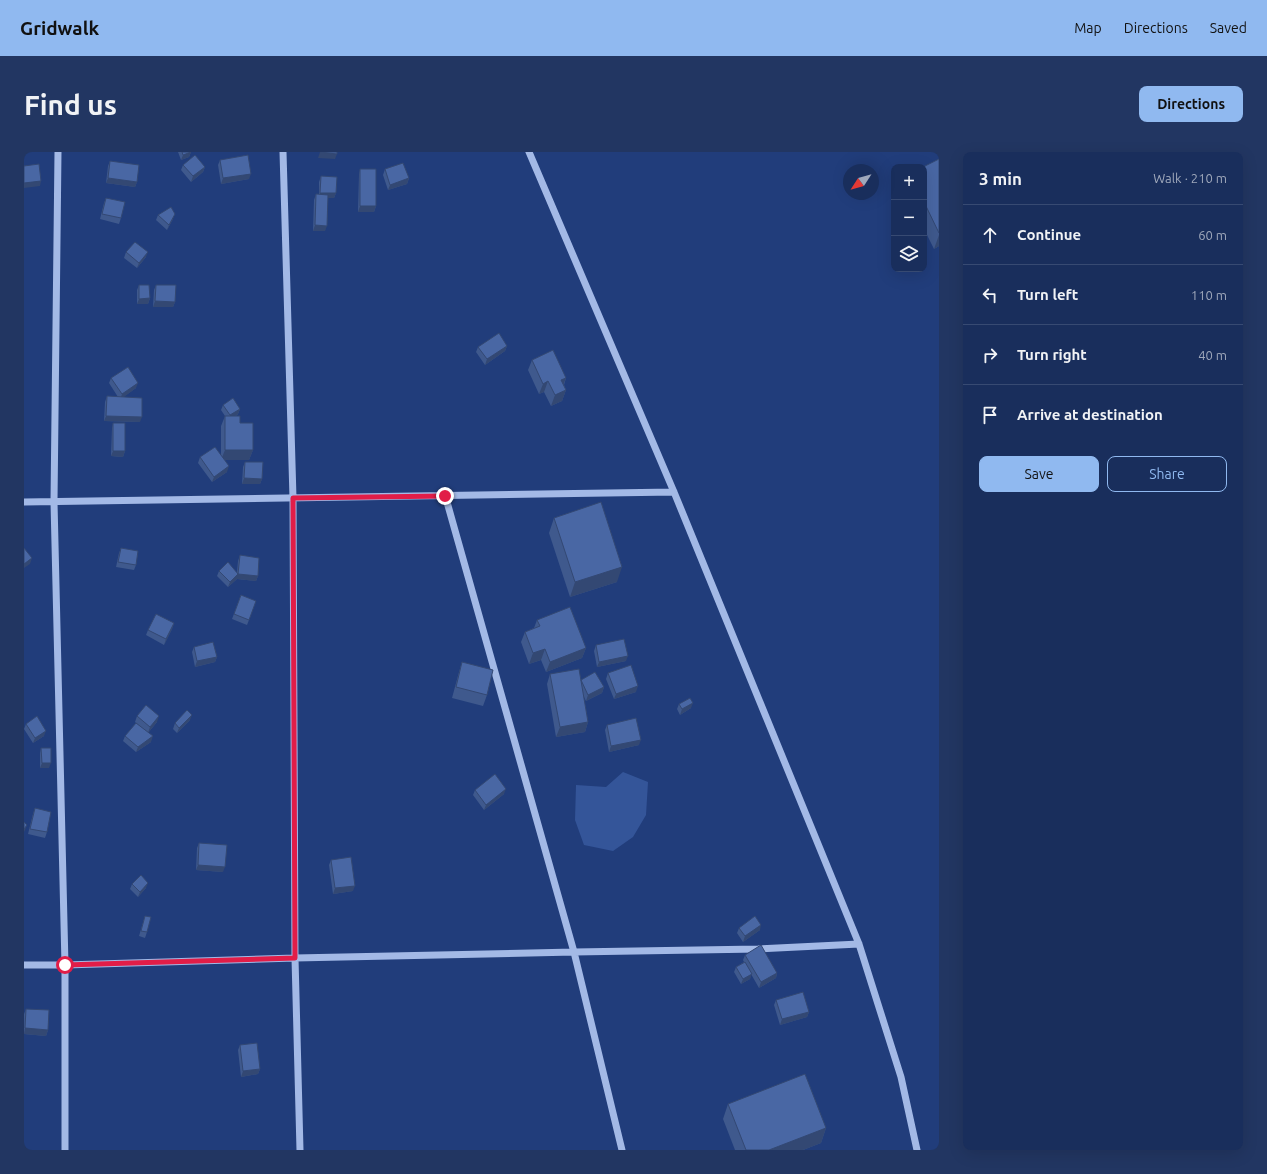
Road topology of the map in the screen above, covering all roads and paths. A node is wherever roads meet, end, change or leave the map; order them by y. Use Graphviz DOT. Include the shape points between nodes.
graph roads {
  1 [pos="58,152"];
  2 [pos="283,152"];
  3 [pos="529,152"];
  4 [pos="674,492"];
  5 [pos="445,496"];
  6 [pos="293,498"];
  7 [pos="24,502"];
  8 [pos="54,502"];
  9 [pos="859,944"];
  10 [pos="574,952"];
  11 [pos="295,958"];
  12 [pos="24,965"];
  13 [pos="65,965"];
  14 [pos="65,1150"];
  15 [pos="300,1150"];
  16 [pos="622,1150"];
  17 [pos="917,1150"];
  1 -- 8 [label="street"];
  2 -- 6 [label="street"];
  3 -- 4 [label="street"];
  4 -- 5 [label="street"];
  4 -- 9 [label="street"];
  5 -- 6 [label="street"];
  5 -- 10 [label="street"];
  6 -- 8 [label="street"];
  6 -- 11 [label="street"];
  7 -- 8 [label="street"];
  8 -- 13 [label="street"];
  9 -- 10 [label="street" via="758,949"];
  9 -- 17 [label="street" via="901,1077"];
  10 -- 11 [label="street"];
  10 -- 16 [label="street"];
  11 -- 13 [label="street"];
  11 -- 15 [label="street"];
  12 -- 13 [label="street"];
  13 -- 14 [label="street"];
}
